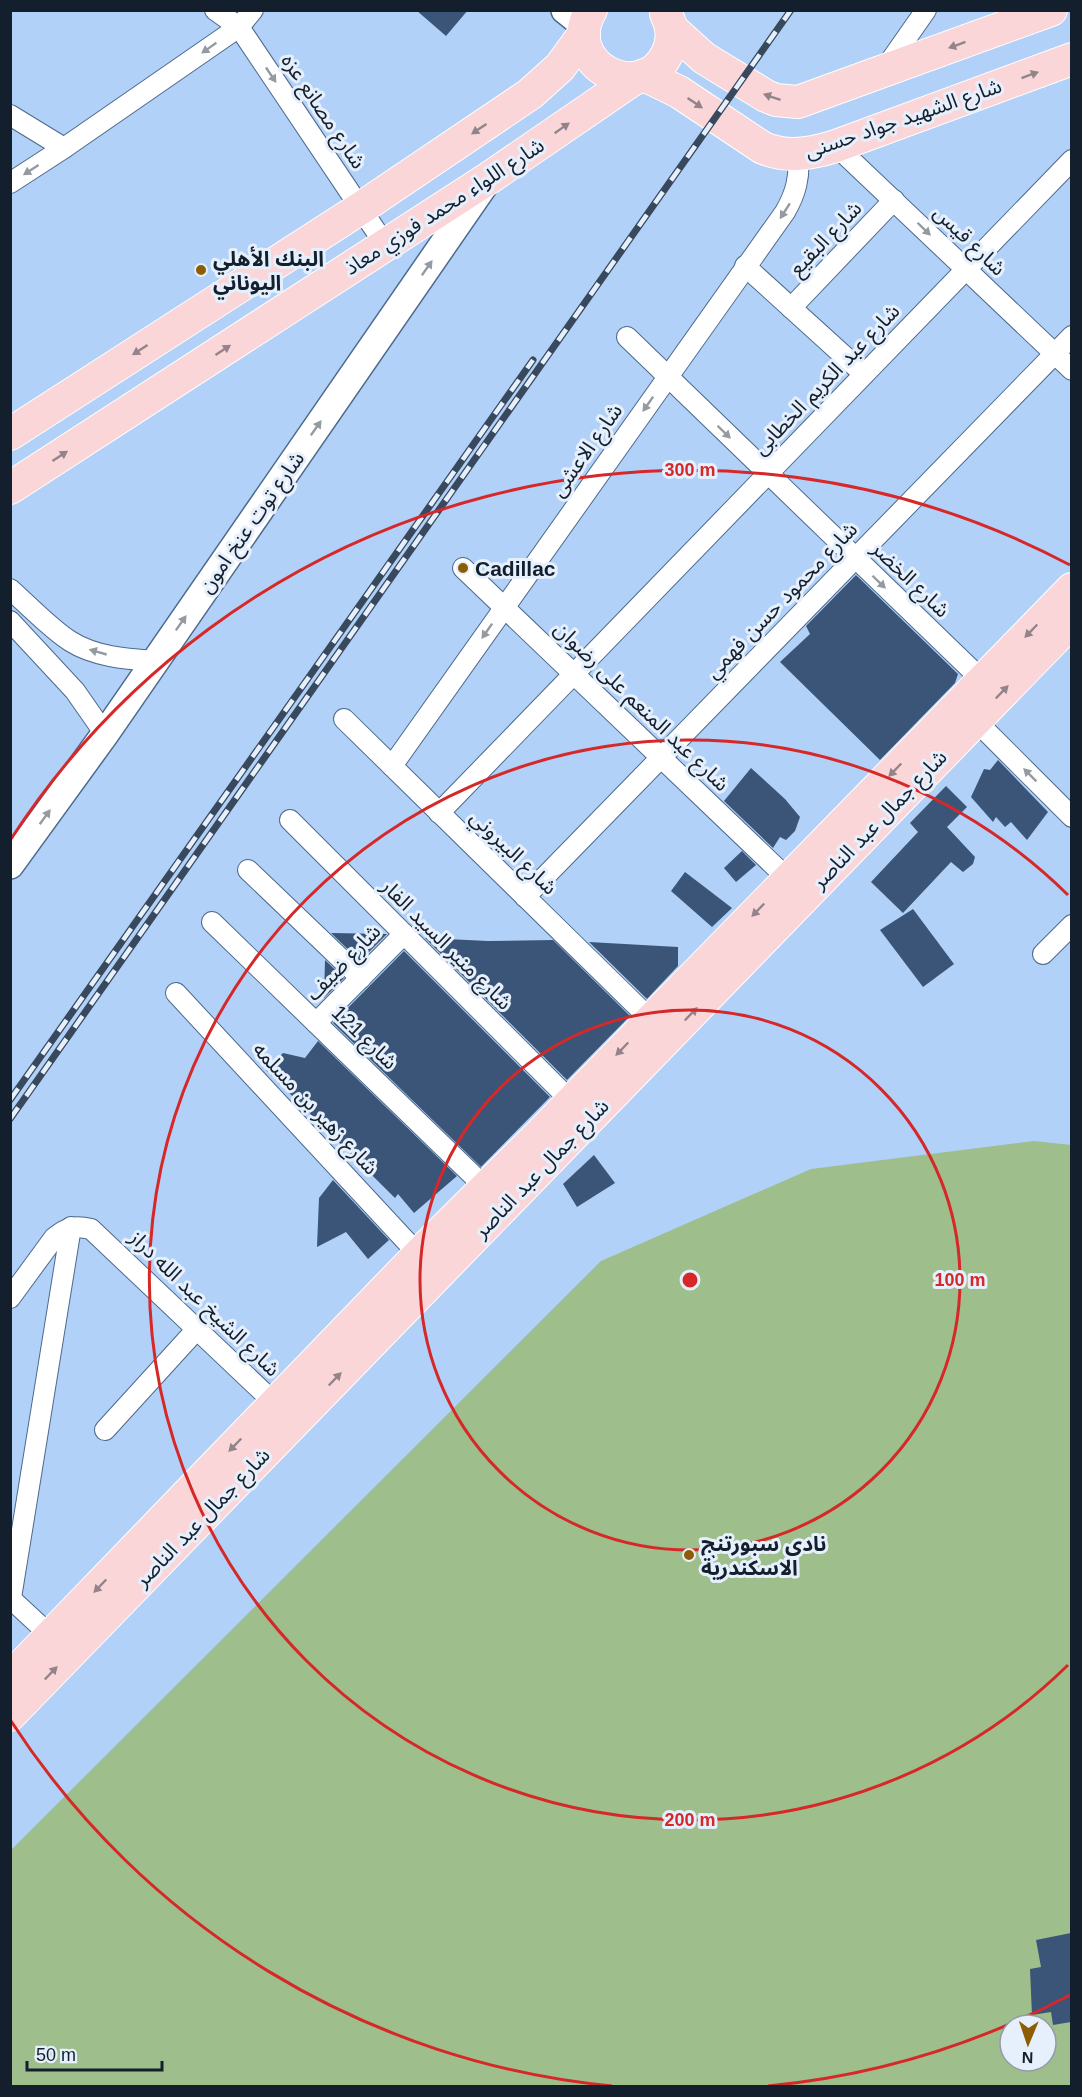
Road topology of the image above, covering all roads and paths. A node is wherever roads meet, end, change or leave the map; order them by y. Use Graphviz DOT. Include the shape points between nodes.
graph roads {
  1 [pos="215,10"];
  2 [pos="254,10"];
  3 [pos="926,10"];
  4 [pos="1051,10"];
  5 [pos="582,20"];
  6 [pos="668,20"];
  7 [pos="239,27"];
  8 [pos="1071,59"];
  9 [pos="883,72"];
  10 [pos="639,76"];
  11 [pos="10,115"];
  12 [pos="836,146"];
  13 [pos="64,148"];
  14 [pos="798,155"];
  15 [pos="1071,160"];
  16 [pos="489,178"];
  17 [pos="10,183"];
  18 [pos="894,200"];
  19 [pos="361,208"];
  20 [pos="386,246"];
  21 [pos="745,266"];
  22 [pos="966,269"];
  23 [pos="791,308"];
  24 [pos="1071,336"];
  25 [pos="627,337"];
  26 [pos="1054,353"];
  27 [pos="1071,370"];
  28 [pos="864,374"];
  29 [pos="667,376"];
  30 [pos="10,434"];
  31 [pos="767,474"];
  32 [pos="10,488"];
  33 [pos="855,558"];
  34 [pos="463,568"];
  35 [pos="10,589"];
  36 [pos="1071,589"];
  37 [pos="504,608"];
  38 [pos="10,621"];
  39 [pos="1071,621"];
  40 [pos="155,661"];
  41 [pos="573,674"];
  42 [pos="982,680"];
  43 [pos="344,719"];
  44 [pos="975,720"];
  45 [pos="105,734"];
  46 [pos="661,758"];
  47 [pos="392,766"];
  48 [pos="439,813"];
  49 [pos="1071,817"];
  50 [pos="290,820"];
  51 [pos="10,865"];
  52 [pos="248,870"];
  53 [pos="788,879"];
  54 [pos="525,897"];
  55 [pos="212,922"];
  56 [pos="1071,925"];
  57 [pos="404,934"];
  58 [pos="1043,954"];
  59 [pos="361,978"];
  60 [pos="176,993"];
  61 [pos="651,1020"];
  62 [pos="316,1023"];
  63 [pos="571,1101"];
  64 [pos="548,1143"];
  65 [pos="485,1187"];
  66 [pos="75,1226"];
  67 [pos="420,1256"];
  68 [pos="10,1298"];
  69 [pos="197,1329"];
  70 [pos="285,1412"];
  71 [pos="105,1430"];
  72 [pos="11,1598"];
  73 [pos="51,1636"];
  74 [pos="10,1678"];
  75 [pos="10,1715"];
  1 -- 7 [label="street, شارع مصانع عزه"];
  2 -- 7 [label="street"];
  3 -- 9 [label="street"];
  4 -- 9 [label="main road, one-way"];
  5 -- 10 [label="main road, شارع الشهيد جواد حسنى" via="588,53 600,68 616,76"];
  5 -- 19 [label="main road, شارع اللواء محمد فوزي معاذ, one-way" via="560,67 530,94"];
  9 -- 6 [label="main road, one-way" via="798,102 776,100 704,58"];
  6 -- 10 [label="main road, شارع اللواء محمد فوزي معاذ" via="670,48 666,57 653,71"];
  7 -- 13 [label="street, one-way"];
  7 -- 19 [label="street, شارع مصانع عزه, one-way"];
  12 -- 8 [label="main road, شارع الشهيد جواد حسنى, one-way"];
  10 -- 14 [label="main road, شارع الشهيد جواد حسنى, one-way" via="679,92 763,148"];
  16 -- 10 [label="main road, شارع اللواء محمد فوزي معاذ, one-way"];
  11 -- 13 [label="street"];
  12 -- 14 [label="main road, شارع الشهيد جواد حسنى"];
  12 -- 18 [label="street, شارع قيس"];
  13 -- 17 [label="street, one-way"];
  14 -- 21 [label="street, شارع الاعشى, one-way" via="799,179 791,202"];
  15 -- 22 [label="street, شارع عبد الكريم الخطابى"];
  16 -- 20 [label="main road, شارع اللواء محمد فوزي معاذ"];
  40 -- 16 [label="street, شارع توت عنخ امون, one-way"];
  18 -- 22 [label="street, شارع قيس, one-way"];
  18 -- 23 [label="street, شارع البقيع"];
  19 -- 20 [label="street, شارع مصانع عزه"];
  19 -- 30 [label="main road, شارع اللواء محمد فوزي معاذ, one-way"];
  32 -- 20 [label="main road, شارع اللواء محمد فوزي معاذ, one-way"];
  21 -- 23 [label="street"];
  21 -- 29 [label="street, شارع الاعشى"];
  22 -- 26 [label="street, شارع قيس"];
  22 -- 28 [label="street, شارع عبد الكريم الخطابى"];
  23 -- 28 [label="street"];
  24 -- 26 [label="street, شارع محمود حسن فهمي"];
  25 -- 29 [label="street, شارع الخضر"];
  26 -- 27 [label="street, شارع قيس"];
  26 -- 33 [label="street, شارع محمود حسن فهمي"];
  28 -- 31 [label="street, شارع عبد الكريم الخطابى"];
  29 -- 31 [label="street, شارع الخضر, one-way"];
  29 -- 37 [label="street, شارع الاعشى, one-way"];
  31 -- 33 [label="street, شارع الخضر"];
  31 -- 41 [label="street, شارع عبد الكريم الخطابى"];
  33 -- 42 [label="street, شارع الخضر, one-way"];
  33 -- 46 [label="street, شارع محمود حسن فهمي"];
  34 -- 37 [label="street, شارع عبد المنعم على رضوان"];
  40 -- 35 [label="street, one-way" via="111,656 69,641"];
  36 -- 42 [label="main road, شارع جمال عبد الناصر, one-way"];
  37 -- 41 [label="street, شارع عبد المنعم على رضوان"];
  37 -- 47 [label="street, شارع الاعشى, one-way"];
  38 -- 45 [label="street" via="75,691"];
  44 -- 39 [label="main road, شارع جمال عبد الناصر, one-way"];
  40 -- 45 [label="street, شارع توت عنخ امون"];
  41 -- 46 [label="street, شارع عبد المنعم على رضوان"];
  41 -- 48 [label="street, شارع عبد الكريم الخطابى"];
  42 -- 53 [label="main road, شارع جمال عبد الناصر, one-way"];
  43 -- 47 [label="street, شارع البيروني"];
  49 -- 44 [label="street, one-way"];
  64 -- 44 [label="main road, شارع جمال عبد الناصر, one-way"];
  51 -- 45 [label="street, شارع توت عنخ امون, one-way"];
  46 -- 53 [label="street, شارع عبد المنعم على رضوان"];
  46 -- 54 [label="street, شارع محمود حسن فهمي"];
  47 -- 48 [label="street, شارع البيروني"];
  48 -- 54 [label="street, شارع البيروني"];
  50 -- 57 [label="street, شارع منير السيد الفار"];
  52 -- 59 [label="street"];
  53 -- 61 [label="main road, شارع جمال عبد الناصر, one-way"];
  54 -- 61 [label="street, شارع البيروني"];
  55 -- 62 [label="street, شارع 121"];
  56 -- 58 [label="street"];
  57 -- 59 [label="street, شارع ضيف"];
  57 -- 63 [label="street, شارع منير السيد الفار"];
  59 -- 62 [label="street, شارع ضيف"];
  60 -- 67 [label="street, شارع زهير بن مسلمه"];
  61 -- 63 [label="main road, شارع جمال عبد الناصر, one-way"];
  62 -- 65 [label="street, شارع 121"];
  63 -- 64 [label="main road, شارع جمال عبد الناصر"];
  64 -- 65 [label="main road, شارع جمال عبد الناصر"];
  70 -- 64 [label="main road, شارع جمال عبد الناصر, one-way"];
  65 -- 67 [label="main road, شارع جمال عبد الناصر"];
  66 -- 68 [label="street" via="54,1238"];
  66 -- 69 [label="street, شارع الشيخ عبد الله دراز" via="91,1229 100,1236"];
  66 -- 72 [label="street"];
  67 -- 70 [label="main road, شارع جمال عبد الناصر"];
  69 -- 70 [label="street, شارع الشيخ عبد الله دراز"];
  69 -- 71 [label="street"];
  70 -- 73 [label="main road, شارع جمال عبد الناصر, one-way"];
  75 -- 70 [label="main road, شارع جمال عبد الناصر, one-way"];
  72 -- 73 [label="street"];
  73 -- 74 [label="main road, شارع جمال عبد الناصر"];
}
